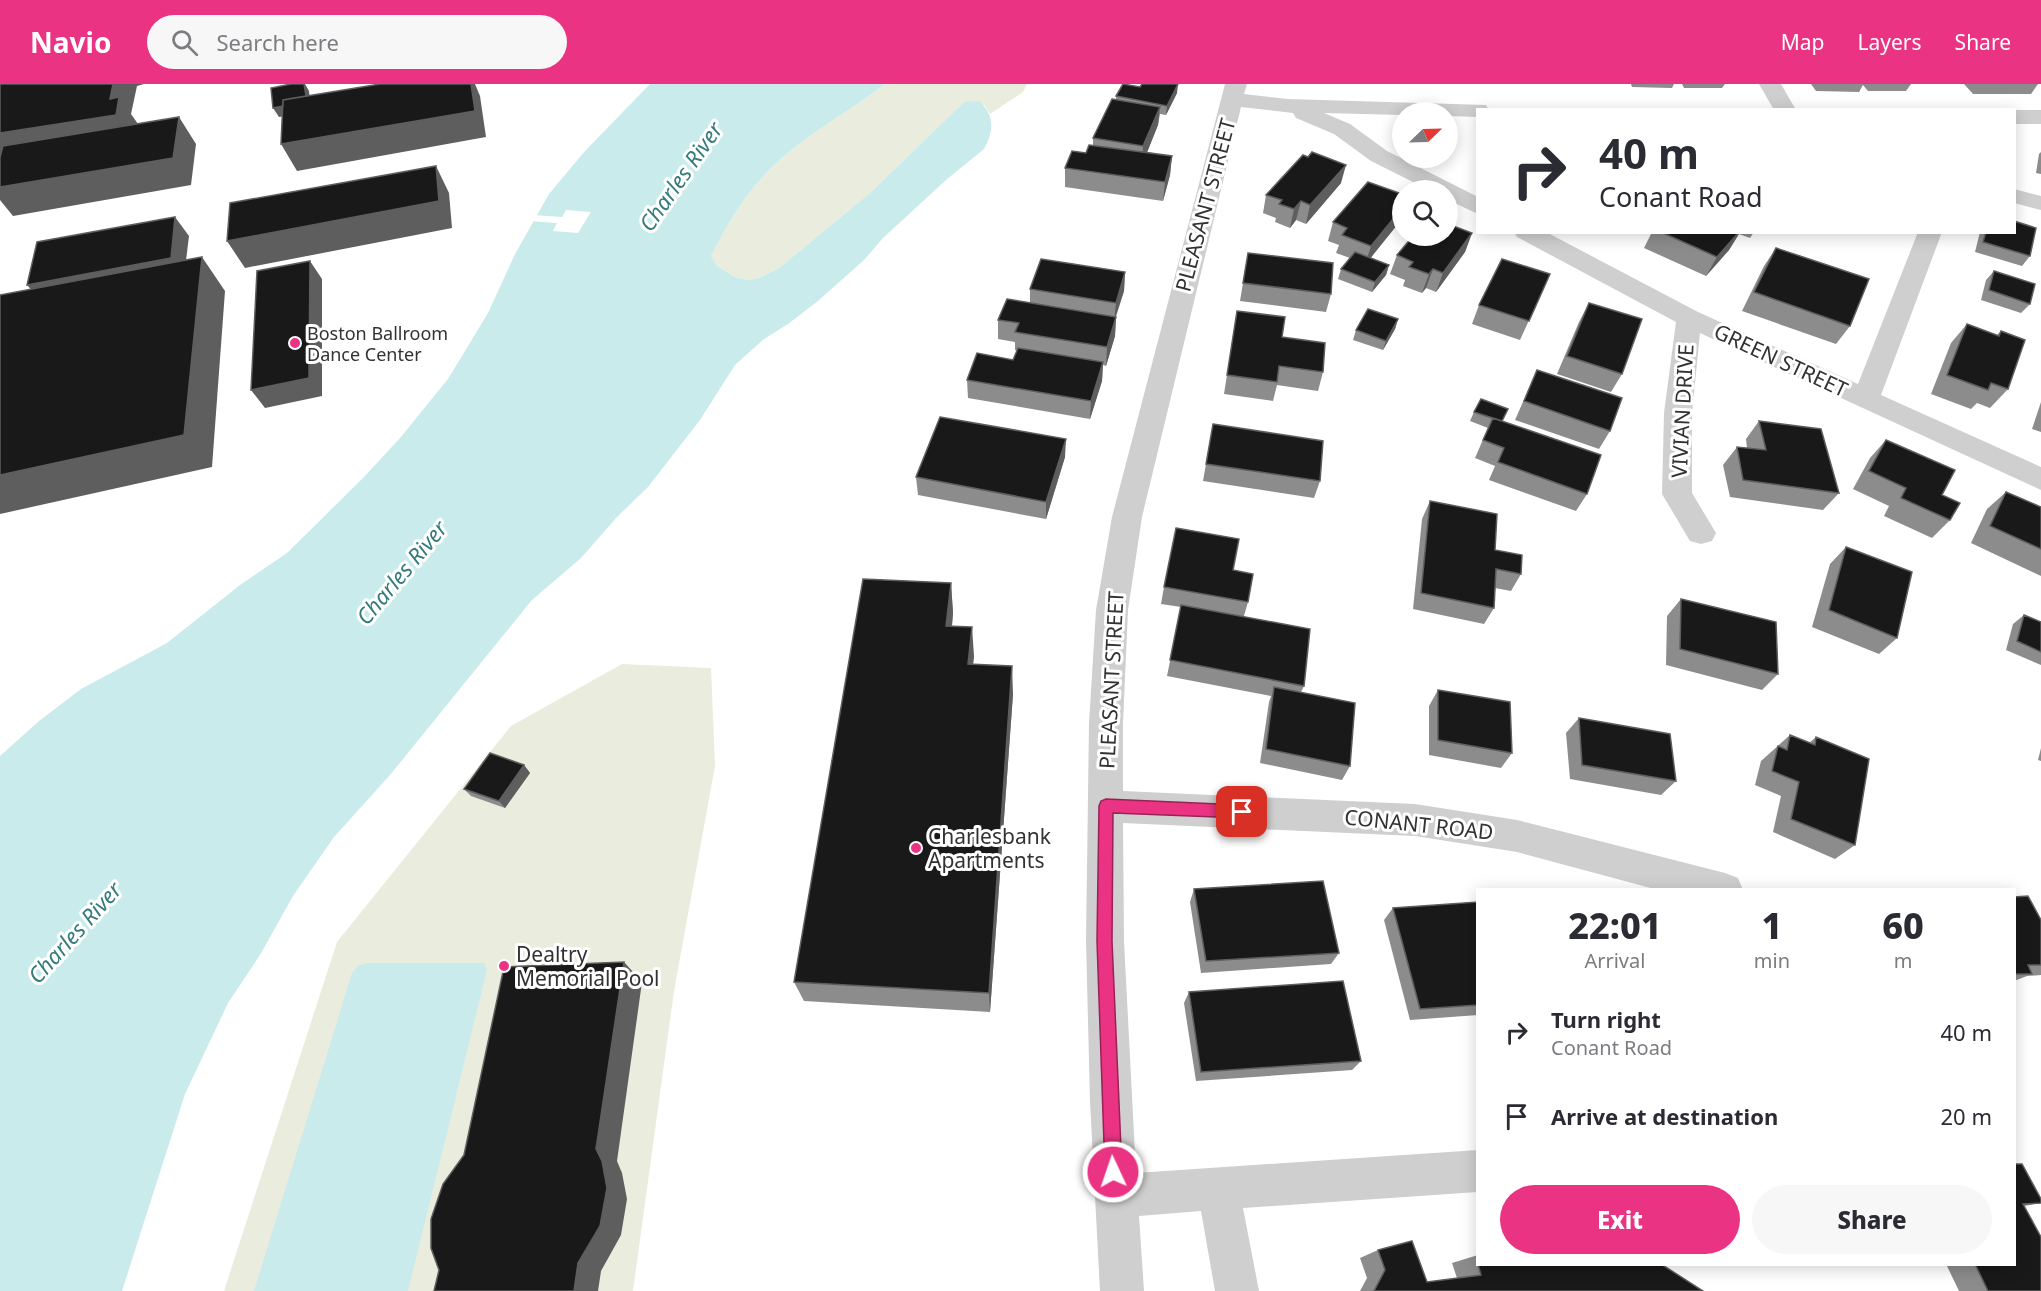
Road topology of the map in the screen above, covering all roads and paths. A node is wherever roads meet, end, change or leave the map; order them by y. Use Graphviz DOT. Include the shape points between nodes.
graph roads {
  1 [pos="1770,84"];
  2 [pos="1235,91"];
  3 [pos="1288,106"];
  4 [pos="1784,108"];
  5 [pos="1476,110"];
  6 [pos="2016,117"];
  7 [pos="2041,117"];
  8 [pos="1426,180"];
  9 [pos="1458,197"];
  10 [pos="2016,197"];
  11 [pos="2041,203"];
  12 [pos="1476,206"];
  13 [pos="1530,234"];
  14 [pos="1929,234"];
  15 [pos="1689,318"];
  16 [pos="1866,399"];
  17 [pos="2041,479"];
  18 [pos="1701,533"];
  19 [pos="1106,806"];
  20 [pos="1717,888"];
  21 [pos="1476,1171"];
  22 [pos="1218,1188"];
  23 [pos="1115,1196"];
  24 [pos="1122,1291"];
  25 [pos="1237,1291"];
  1 -- 4 [label="street"];
  2 -- 3 [label="street"];
  2 -- 19 [label="street, PLEASANT STREET" via="1120,546 1108,647"];
  3 -- 5 [label="street"];
  3 -- 8 [label="street" via="1342,129 1379,156"];
  6 -- 7 [label="street"];
  9 -- 12 [label="street"];
  10 -- 11 [label="street"];
  13 -- 15 [label="street, GREEN STREET"];
  14 -- 16 [label="street"];
  15 -- 16 [label="street, GREEN STREET"];
  15 -- 18 [label="street, VIVIAN DRIVE" via="1678,413 1677,494"];
  16 -- 17 [label="street, GREEN STREET"];
  19 -- 20 [label="street, CONANT ROAD" via="1415,820 1516,836"];
  19 -- 23 [label="street, PLEASANT STREET" via="1105,962"];
  21 -- 22 [label="street"];
  22 -- 23 [label="street"];
  22 -- 25 [label="street"];
  23 -- 24 [label="street, PLEASANT STREET"];
}
